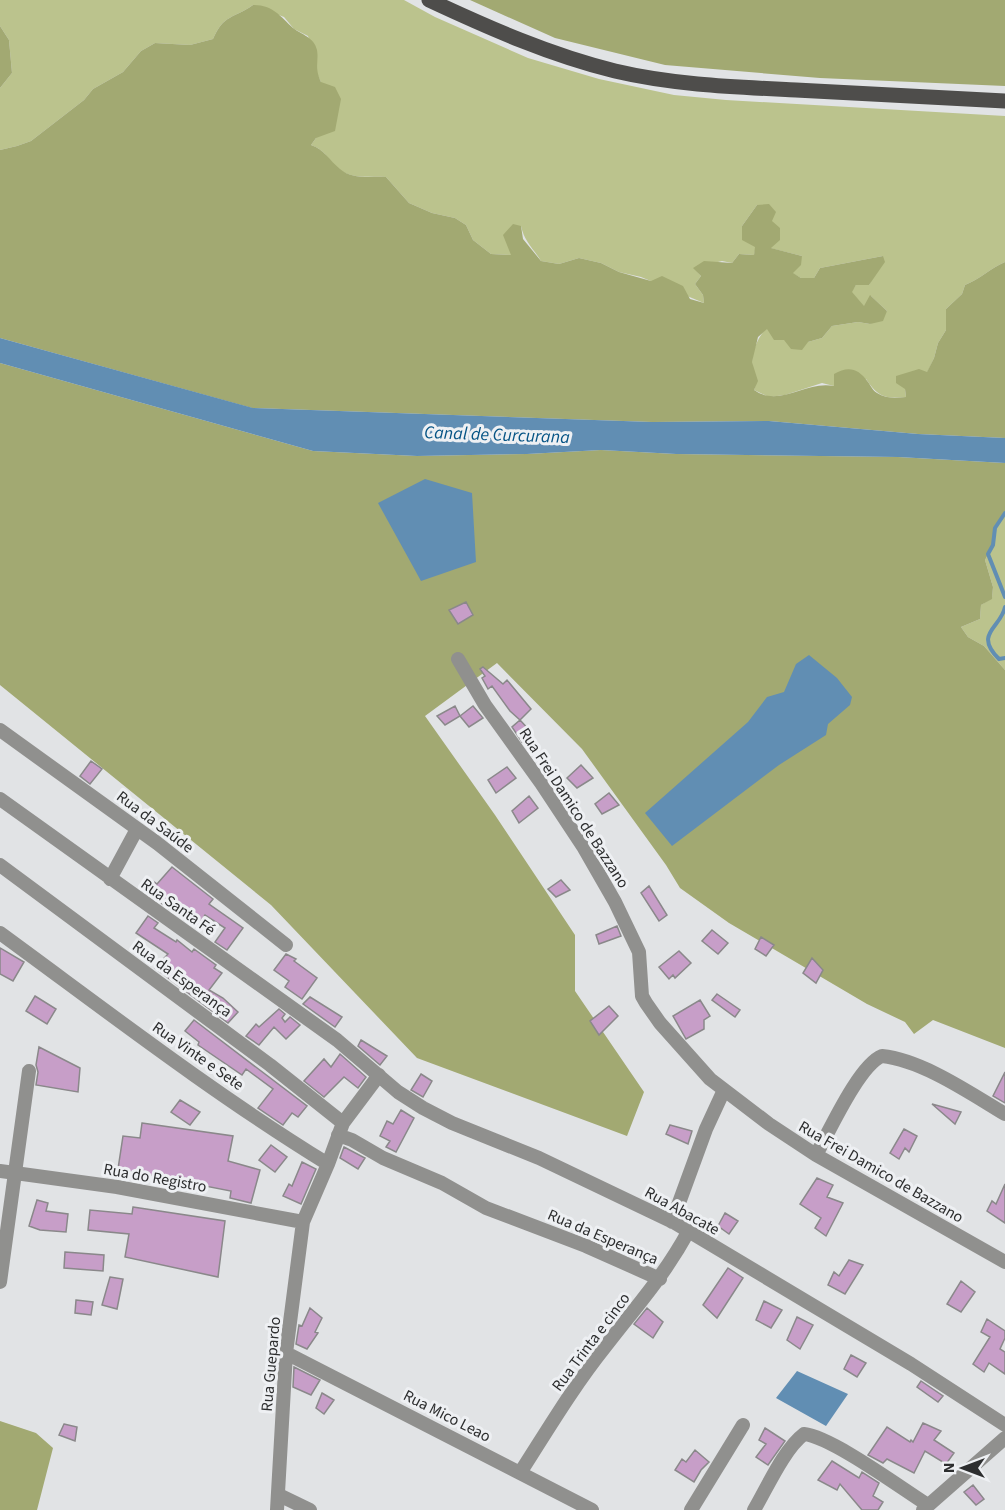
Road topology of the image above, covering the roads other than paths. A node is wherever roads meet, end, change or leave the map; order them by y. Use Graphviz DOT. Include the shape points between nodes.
graph roads {
  1 [pos="429,0"];
  2 [pos="1005,101"];
  3 [pos="458,659"];
  4 [pos="0,730"];
  5 [pos="0,799"];
  6 [pos="137,829"];
  7 [pos="0,865"];
  8 [pos="110,879"];
  9 [pos="0,933"];
  10 [pos="286,945"];
  11 [pos="337,1040"];
  12 [pos="30,1071"];
  13 [pos="379,1075"];
  14 [pos="724,1090"];
  15 [pos="1005,1114"];
  16 [pos="340,1129"];
  17 [pos="816,1155"];
  18 [pos="328,1164"];
  19 [pos="0,1171"];
  20 [pos="16,1173"];
  21 [pos="303,1222"];
  22 [pos="672,1222"];
  23 [pos="688,1232"];
  24 [pos="1005,1262"];
  25 [pos="660,1279"];
  26 [pos="0,1282"];
  27 [pos="286,1353"];
  28 [pos="744,1425"];
  29 [pos="1005,1425"];
  30 [pos="1005,1438"];
  31 [pos="520,1473"];
  32 [pos="279,1495"];
  33 [pos="925,1507"];
  34 [pos="277,1510"];
  35 [pos="310,1510"];
  36 [pos="592,1510"];
  37 [pos="692,1510"];
  38 [pos="754,1510"];
  1 -- 2 [label="main road" via="498,32 568,57 668,81"];
  3 -- 14 [label="street, Rua Frei Damico de Bazzano" via="485,705 584,848 615,902 639,952 642,996 646,1003 703,1072"];
  4 -- 6 [label="street, Rua da Saúde"];
  5 -- 8 [label="street, Rua Santa Fé"];
  6 -- 8 [label="street"];
  6 -- 10 [label="street, Rua da Saúde"];
  7 -- 16 [label="street, Rua da Esperança" via="270,1065"];
  8 -- 11 [label="street, Rua Santa Fé"];
  9 -- 18 [label="street, Rua Vinte e Sete" via="190,1072"];
  11 -- 13 [label="street, Rua Abacate"];
  12 -- 20 [label="street"];
  13 -- 16 [label="street"];
  13 -- 22 [label="street, Rua Abacate" via="398,1092 452,1124 539,1158"];
  14 -- 17 [label="street, Rua Frei Damico de Bazzano"];
  14 -- 22 [label="street"];
  15 -- 17 [label="street" via="907,1061 882,1056 869,1065 856,1083"];
  16 -- 18 [label="street"];
  16 -- 25 [label="street, Rua da Esperança" via="383,1158 442,1183 486,1208"];
  17 -- 24 [label="street, Rua Frei Damico de Bazzano"];
  18 -- 21 [label="street"];
  19 -- 20 [label="street, Rua do Registro"];
  20 -- 21 [label="street, Rua do Registro" via="117,1187"];
  20 -- 26 [label="street"];
  21 -- 27 [label="street, Rua Guepardo"];
  22 -- 23 [label="street, Rua Abacate"];
  23 -- 25 [label="street, Rua Trinta e cinco"];
  23 -- 29 [label="street, Rua Abacate" via="911,1364"];
  25 -- 31 [label="street, Rua Trinta e cinco" via="604,1348"];
  27 -- 31 [label="street, Rua Mico Leao"];
  27 -- 32 [label="street, Rua Guepardo"];
  28 -- 37 [label="street"];
  30 -- 33 [label="street"];
  31 -- 36 [label="street, Rua Mico Leao"];
  32 -- 34 [label="street, Rua Guepardo"];
  32 -- 35 [label="street"];
  33 -- 38 [label="street" via="841,1449 815,1435 804,1434 783,1460"];
}
